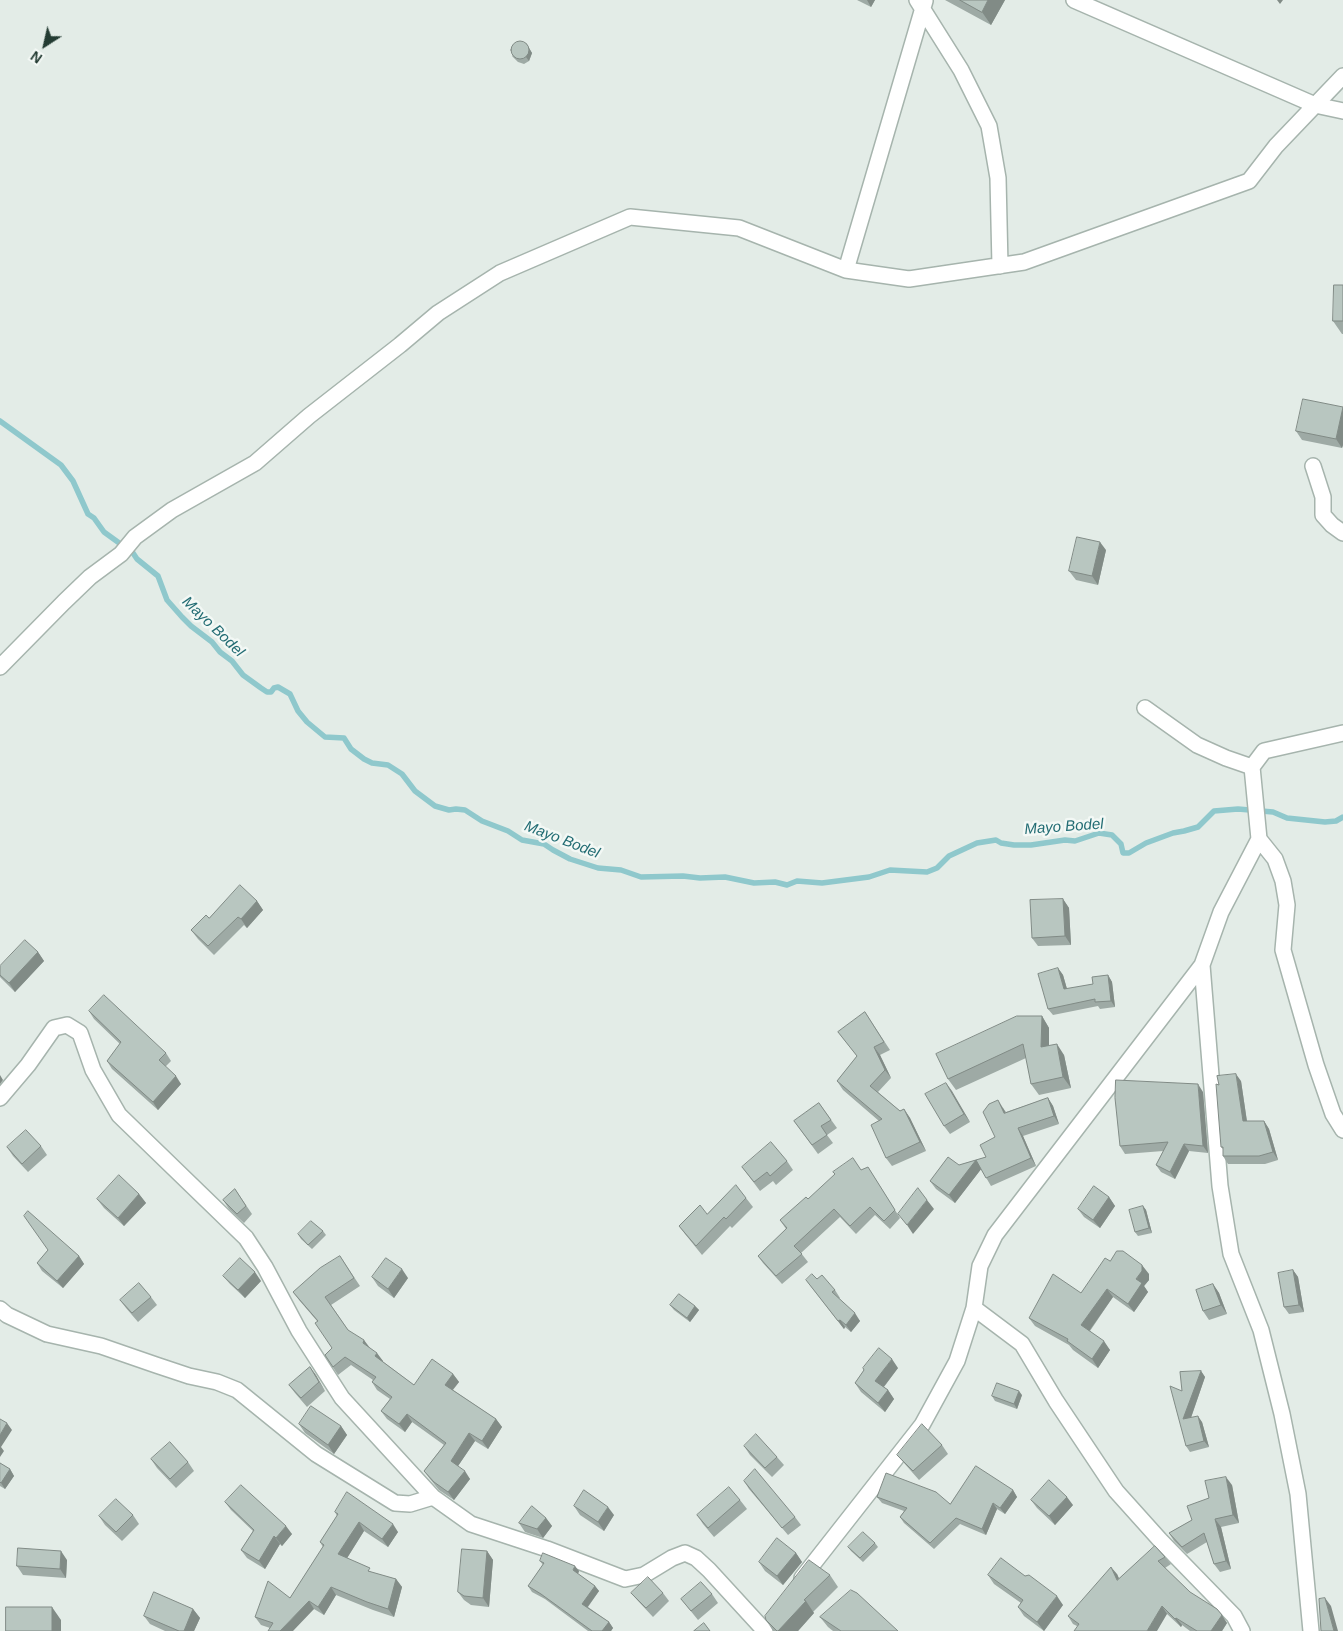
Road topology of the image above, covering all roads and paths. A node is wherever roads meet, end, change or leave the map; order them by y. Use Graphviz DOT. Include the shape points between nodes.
graph roads {
  1 [pos="1074,0"];
  2 [pos="922,3"];
  3 [pos="1343,76"];
  4 [pos="1315,105"];
  5 [pos="1343,110"];
  6 [pos="1000,266"];
  7 [pos="846,270"];
  8 [pos="1313,466"];
  9 [pos="1343,533"];
  10 [pos="0,667"];
  11 [pos="1145,708"];
  12 [pos="1343,734"];
  13 [pos="1252,767"];
  14 [pos="1259,839"];
  15 [pos="1202,965"];
  16 [pos="0,1098"];
  17 [pos="1343,1130"];
  18 [pos="974,1308"];
  19 [pos="0,1309"];
  20 [pos="432,1497"];
  21 [pos="790,1592"];
  22 [pos="773,1613"];
  23 [pos="762,1630"];
  24 [pos="1242,1631"];
  25 [pos="1311,1631"];
  1 -- 4 [label="street"];
  2 -- 6 [label="street" via="962,70 989,126 998,178"];
  2 -- 7 [label="street"];
  3 -- 4 [label="street"];
  4 -- 5 [label="street"];
  4 -- 6 [label="street" via="1276,146 1249,181 1024,262"];
  6 -- 7 [label="street" via="909,279"];
  7 -- 10 [label="street" via="739,228 630,217 500,273 438,313 255,464 172,510 135,537 121,554 90,577"];
  8 -- 9 [label="street" via="1323,497 1323,515"];
  11 -- 13 [label="street" via="1196,745"];
  12 -- 13 [label="street" via="1264,752"];
  13 -- 14 [label="street"];
  14 -- 15 [label="street" via="1222,912"];
  14 -- 17 [label="street" via="1275,859 1283,881 1287,905 1283,950 1332,1114"];
  15 -- 18 [label="street" via="995,1235 980,1266"];
  15 -- 25 [label="street" via="1220,1186 1231,1254 1261,1330 1282,1414 1298,1494"];
  16 -- 20 [label="street" via="54,1028 67,1025 80,1033 93,1070 119,1115 246,1238 342,1398"];
  18 -- 21 [label="street" via="957,1361 922,1425"];
  18 -- 24 [label="street" via="1022,1344 1116,1491 1234,1616"];
  19 -- 20 [label="street" via="47,1334 101,1346 238,1390 316,1454 395,1503 410,1504"];
  20 -- 23 [label="street" via="471,1524 625,1579 644,1575 685,1553 710,1570"];
  22 -- 23 [label="street"];
}
